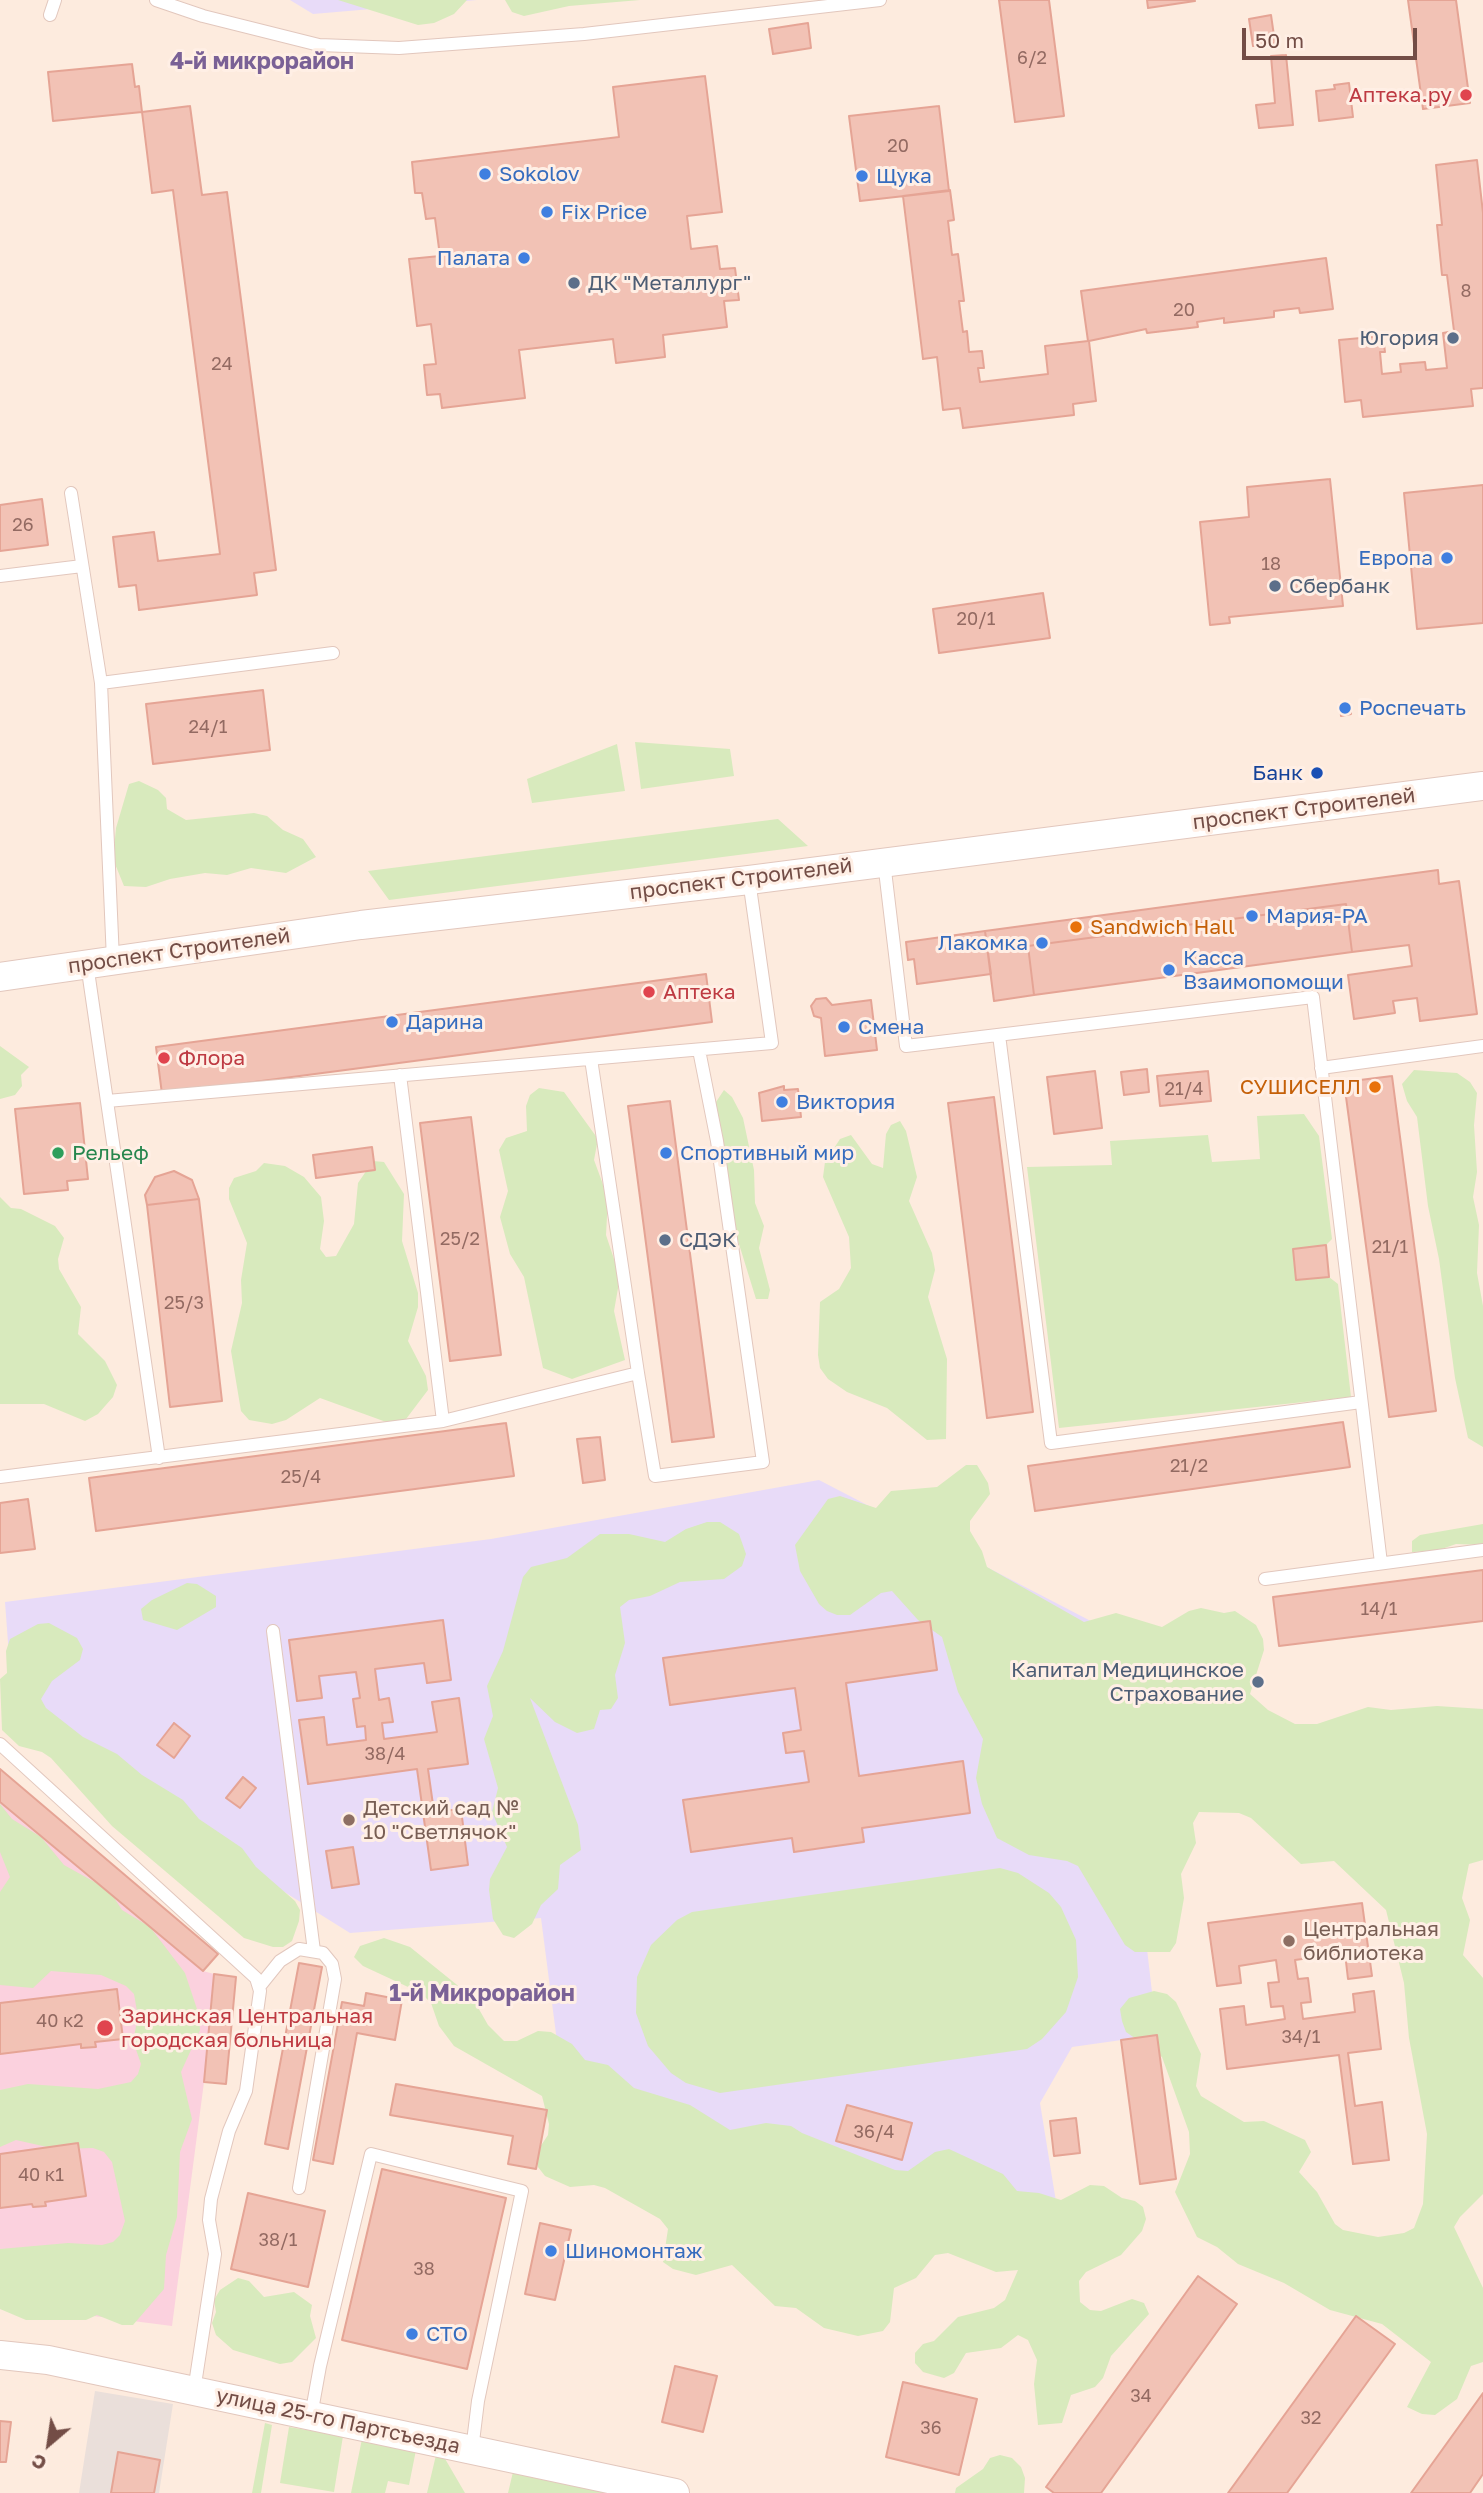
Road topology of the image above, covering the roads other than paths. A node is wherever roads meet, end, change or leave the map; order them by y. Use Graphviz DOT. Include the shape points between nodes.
graph roads {
  1 [pos="55,0"];
  2 [pos="156,0"];
  3 [pos="880,0"];
  4 [pos="50,15"];
  5 [pos="71,493"];
  6 [pos="82,566"];
  7 [pos="0,576"];
  8 [pos="333,653"];
  9 [pos="101,683"];
  10 [pos="1483,786"];
  11 [pos="884,862"];
  12 [pos="749,880"];
  13 [pos="100,962"];
  14 [pos="0,977"];
  15 [pos="999,1035"];
  16 [pos="1483,1046"];
  17 [pos="699,1050"];
  18 [pos="591,1059"];
  19 [pos="1321,1068"];
  20 [pos="400,1075"];
  21 [pos="107,1101"];
  22 [pos="638,1373"];
  23 [pos="1361,1402"];
  24 [pos="443,1421"];
  25 [pos="159,1458"];
  26 [pos="0,1477"];
  27 [pos="1483,1550"];
  28 [pos="1381,1563"];
  29 [pos="1265,1579"];
  30 [pos="273,1631"];
  31 [pos="0,1744"];
  32 [pos="314,1951"];
  33 [pos="259,1987"];
  34 [pos="299,2188"];
  35 [pos="0,2355"];
  36 [pos="194,2391"];
  37 [pos="311,2416"];
  38 [pos="472,2449"];
  39 [pos="675,2493"];
  1 -- 4 [label="lane"];
  2 -- 3 [label="lane" via="319,45 399,48 584,34"];
  5 -- 6 [label="lane"];
  6 -- 7 [label="lane"];
  6 -- 9 [label="lane"];
  8 -- 9 [label="lane"];
  9 -- 13 [label="lane"];
  10 -- 11 [label="street, проспект Строителей"];
  11 -- 12 [label="street, проспект Строителей"];
  11 -- 15 [label="lane" via="906,1046"];
  12 -- 13 [label="street, проспект Строителей" via="362,925"];
  12 -- 17 [label="lane" via="772,1043"];
  13 -- 14 [label="street, проспект Строителей"];
  13 -- 21 [label="lane"];
  15 -- 19 [label="lane" via="1313,997"];
  15 -- 23 [label="lane" via="1051,1443"];
  16 -- 19 [label="lane"];
  17 -- 18 [label="lane"];
  17 -- 22 [label="lane" via="717,1141 763,1462 655,1476"];
  18 -- 20 [label="lane"];
  18 -- 22 [label="lane"];
  19 -- 23 [label="lane"];
  20 -- 21 [label="lane"];
  20 -- 24 [label="lane"];
  21 -- 25 [label="lane"];
  22 -- 24 [label="lane"];
  23 -- 28 [label="lane"];
  24 -- 25 [label="lane"];
  25 -- 26 [label="lane"];
  27 -- 28 [label="lane"];
  28 -- 29 [label="lane"];
  30 -- 32 [label="lane"];
  31 -- 33 [label="lane" via="256,1978"];
  32 -- 33 [label="lane" via="299,1949 280,1961"];
  32 -- 34 [label="lane" via="323,1953 332,1964 335,1979"];
  33 -- 36 [label="lane" via="246,2091 229,2131 211,2199 209,2220 215,2254"];
  35 -- 36 [label="street, улица 25-го Партсъезда" via="48,2360"];
  36 -- 37 [label="street, улица 25-го Партсъезда"];
  37 -- 38 [label="street, улица 25-го Партсъезда"];
  37 -- 38 [label="lane" via="371,2154 522,2192"];
  38 -- 39 [label="street, улица 25-го Партсъезда"];
}
